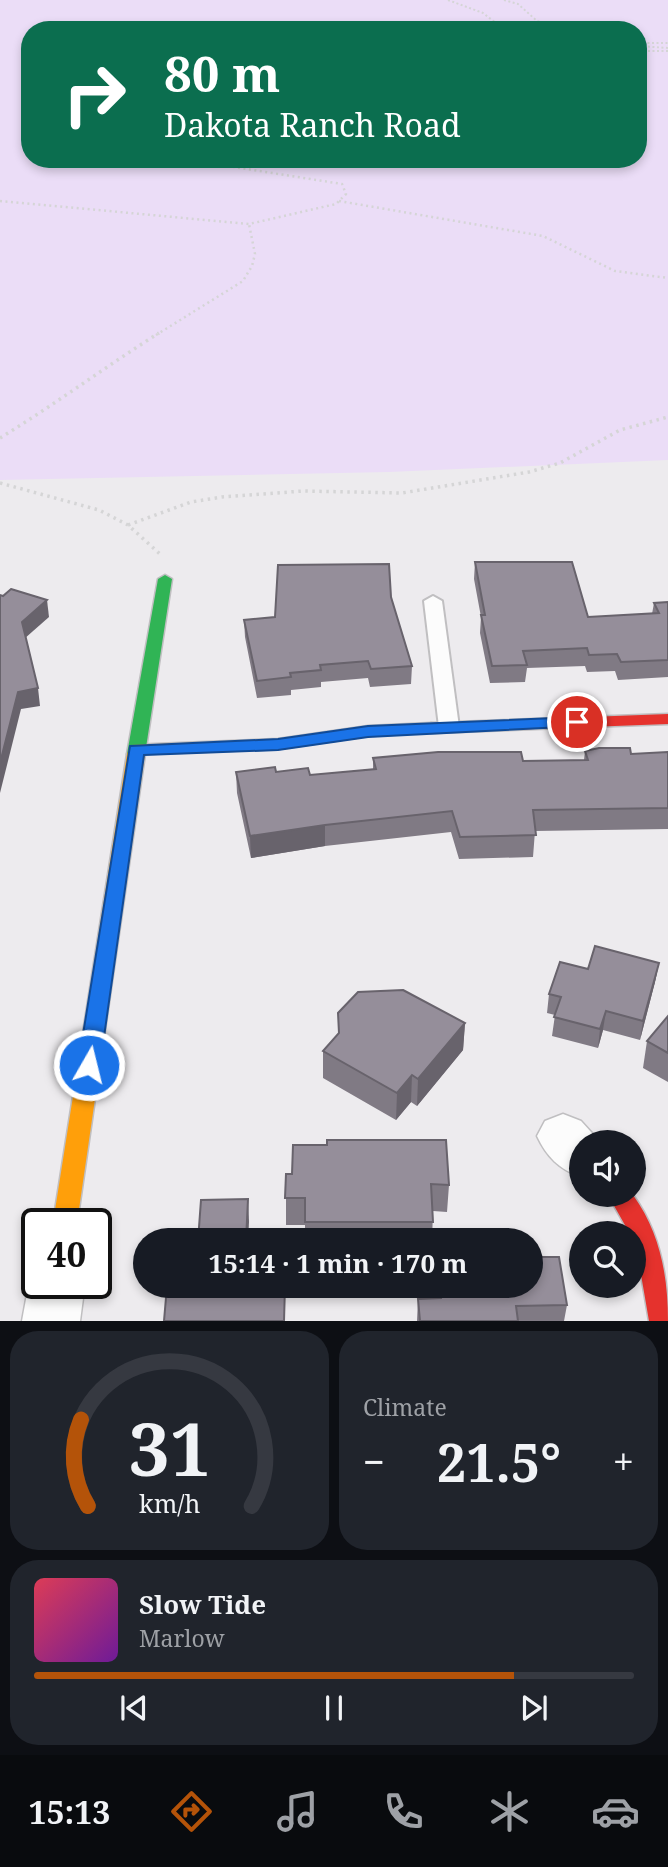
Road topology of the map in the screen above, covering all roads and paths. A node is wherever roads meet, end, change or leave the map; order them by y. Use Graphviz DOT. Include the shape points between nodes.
graph roads {
  1 [pos="448,0"];
  2 [pos="504,0"];
  3 [pos="493,21"];
  4 [pos="537,21"];
  5 [pos="668,43"];
  6 [pos="647,44"];
  7 [pos="647,46"];
  8 [pos="668,50"];
  9 [pos="647,51"];
  10 [pos="216,168"];
  11 [pos="0,201"];
  12 [pos="339,201"];
  13 [pos="249,223"];
  14 [pos="668,278"];
  15 [pos="668,417"];
  16 [pos="0,438"];
  17 [pos="0,483"];
  18 [pos="128,525"];
  19 [pos="166,579"];
  20 [pos="433,601"];
  21 [pos="668,719"];
  22 [pos="449,727"];
  23 [pos="136,749"];
  24 [pos="629,1207"];
  25 [pos="67,1208"];
  26 [pos="54,1299"];
  27 [pos="51,1321"];
  28 [pos="662,1321"];
  1 -- 3 [label="path"];
  2 -- 4 [label="path" via="518,4"];
  5 -- 6 [label="path"];
  7 -- 8 [label="path"];
  8 -- 9 [label="path"];
  10 -- 12 [label="path" via="342,184 346,194"];
  11 -- 13 [label="path"];
  12 -- 13 [label="path"];
  12 -- 14 [label="path" via="543,236 615,271"];
  13 -- 16 [label="path" via="257,249 254,267 243,281"];
  15 -- 18 [label="path" via="620,430 560,463 529,472 402,493 303,491 222,497 191,502"];
  17 -- 18 [label="path" via="99,510"];
  18 -- 19 [label="path" via="169,561"];
  19 -- 23 [label="street"];
  20 -- 22 [label="lane"];
  21 -- 22 [label="street"];
  22 -- 23 [label="street" via="368,731 278,744"];
  23 -- 25 [label="street"];
  24 -- 28 [label="street" via="649,1245"];
  26 -- 27 [label="street"];
}
